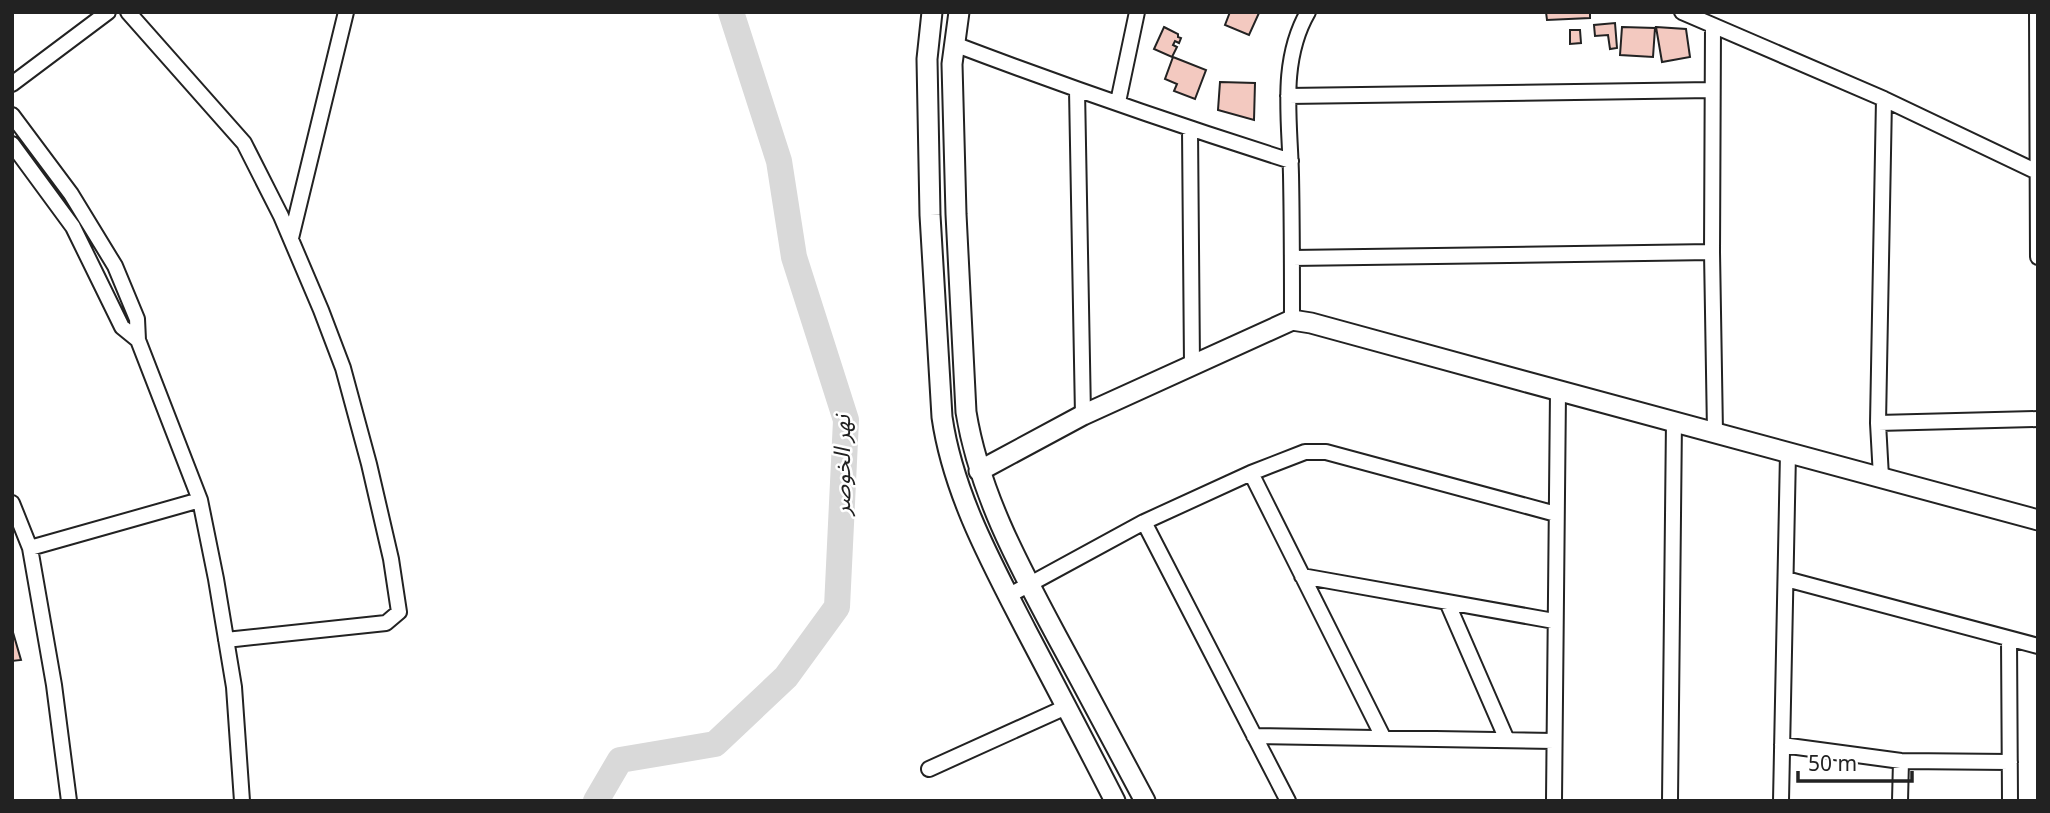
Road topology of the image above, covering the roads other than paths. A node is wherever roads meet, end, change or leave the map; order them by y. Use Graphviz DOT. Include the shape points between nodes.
graph roads {
  1 [pos="108,12"];
  2 [pos="128,12"];
  3 [pos="346,12"];
  4 [pos="932,12"];
  5 [pos="959,12"];
  6 [pos="1137,12"];
  7 [pos="1308,12"];
  8 [pos="1682,12"];
  9 [pos="2038,12"];
  10 [pos="1713,26"];
  11 [pos="954,44"];
  12 [pos="12,84"];
  13 [pos="1077,90"];
  14 [pos="1712,90"];
  15 [pos="1288,96"];
  16 [pos="1884,99"];
  17 [pos="1118,102"];
  18 [pos="12,115"];
  19 [pos="1190,129"];
  20 [pos="12,144"];
  21 [pos="1291,161"];
  22 [pos="2037,172"];
  23 [pos="956,214"];
  24 [pos="930,215"];
  25 [pos="290,238"];
  26 [pos="1712,252"];
  27 [pos="2038,257"];
  28 [pos="1292,258"];
  29 [pos="1292,320"];
  30 [pos="138,340"];
  31 [pos="1192,365"];
  32 [pos="1559,392"];
  33 [pos="1083,415"];
  34 [pos="2038,419"];
  35 [pos="1674,420"];
  36 [pos="1878,423"];
  37 [pos="1715,432"];
  38 [pos="1788,453"];
  39 [pos="979,471"];
  40 [pos="1251,473"];
  41 [pos="1881,477"];
  42 [pos="200,500"];
  43 [pos="12,503"];
  44 [pos="1556,514"];
  45 [pos="2038,520"];
  46 [pos="1144,522"];
  47 [pos="30,548"];
  48 [pos="1302,576"];
  49 [pos="1786,579"];
  50 [pos="1029,584"];
  51 [pos="1008,596"];
  52 [pos="1447,602"];
  53 [pos="1555,621"];
  54 [pos="2009,639"];
  55 [pos="226,640"];
  56 [pos="2038,646"];
  57 [pos="1066,707"];
  58 [pos="1254,736"];
  59 [pos="1383,737"];
  60 [pos="1507,740"];
  61 [pos="1554,741"];
  62 [pos="1782,745"];
  63 [pos="1901,761"];
  64 [pos="2010,761"];
  65 [pos="929,769"];
  66 [pos="69,801"];
  67 [pos="242,801"];
  68 [pos="1115,801"];
  69 [pos="1144,801"];
  70 [pos="1288,801"];
  71 [pos="1554,801"];
  72 [pos="1670,801"];
  73 [pos="1781,801"];
  74 [pos="1900,801"];
  75 [pos="2010,801"];
  1 -- 12 [label="street"];
  2 -- 25 [label="street" via="244,143"];
  3 -- 25 [label="street"];
  4 -- 24 [label="street" via="926,59"];
  5 -- 11 [label="street"];
  6 -- 17 [label="street"];
  7 -- 15 [label="street" via="1290,59"];
  8 -- 10 [label="street"];
  9 -- 22 [label="street"];
  10 -- 14 [label="street"];
  10 -- 16 [label="street"];
  11 -- 13 [label="street"];
  11 -- 23 [label="street"];
  13 -- 17 [label="street"];
  13 -- 33 [label="street"];
  14 -- 15 [label="street"];
  14 -- 26 [label="street"];
  15 -- 21 [label="street"];
  16 -- 22 [label="street"];
  16 -- 36 [label="street"];
  17 -- 19 [label="street"];
  18 -- 30 [label="street" via="71,194 115,266 137,319"];
  19 -- 21 [label="street"];
  19 -- 31 [label="street"];
  20 -- 30 [label="street" via="73,227 122,327"];
  21 -- 28 [label="street"];
  22 -- 27 [label="street"];
  23 -- 24 [label="street"];
  23 -- 39 [label="street" via="966,412"];
  24 -- 51 [label="street" via="946,445 966,506"];
  25 -- 55 [label="street" via="343,368 391,559 398,612 386,623"];
  26 -- 28 [label="street"];
  26 -- 37 [label="street"];
  28 -- 29 [label="street"];
  29 -- 31 [label="street"];
  29 -- 32 [label="street"];
  30 -- 42 [label="street"];
  31 -- 33 [label="street"];
  32 -- 35 [label="street"];
  32 -- 44 [label="street"];
  33 -- 39 [label="street"];
  34 -- 36 [label="street"];
  35 -- 37 [label="street"];
  35 -- 72 [label="street"];
  36 -- 41 [label="street"];
  37 -- 38 [label="street"];
  38 -- 41 [label="street"];
  38 -- 49 [label="street"];
  39 -- 50 [label="street"];
  40 -- 44 [label="street" via="1305,452 1326,452"];
  40 -- 46 [label="street"];
  40 -- 48 [label="street"];
  41 -- 45 [label="street"];
  42 -- 47 [label="street"];
  42 -- 55 [label="street"];
  43 -- 47 [label="street"];
  44 -- 53 [label="street"];
  46 -- 50 [label="street"];
  46 -- 58 [label="street"];
  47 -- 66 [label="street"];
  48 -- 52 [label="street"];
  48 -- 59 [label="street"];
  49 -- 54 [label="street"];
  49 -- 62 [label="street"];
  50 -- 51 [label="street"];
  50 -- 69 [label="street"];
  51 -- 57 [label="street"];
  52 -- 53 [label="street"];
  52 -- 60 [label="street"];
  53 -- 61 [label="street"];
  54 -- 56 [label="street"];
  54 -- 64 [label="street"];
  55 -- 67 [label="street"];
  57 -- 65 [label="street"];
  57 -- 68 [label="street"];
  58 -- 59 [label="street"];
  58 -- 70 [label="street"];
  59 -- 60 [label="street"];
  60 -- 61 [label="street"];
  61 -- 71 [label="street"];
  62 -- 63 [label="street"];
  62 -- 73 [label="street"];
  63 -- 64 [label="street"];
  63 -- 74 [label="street"];
  64 -- 75 [label="street"];
}
